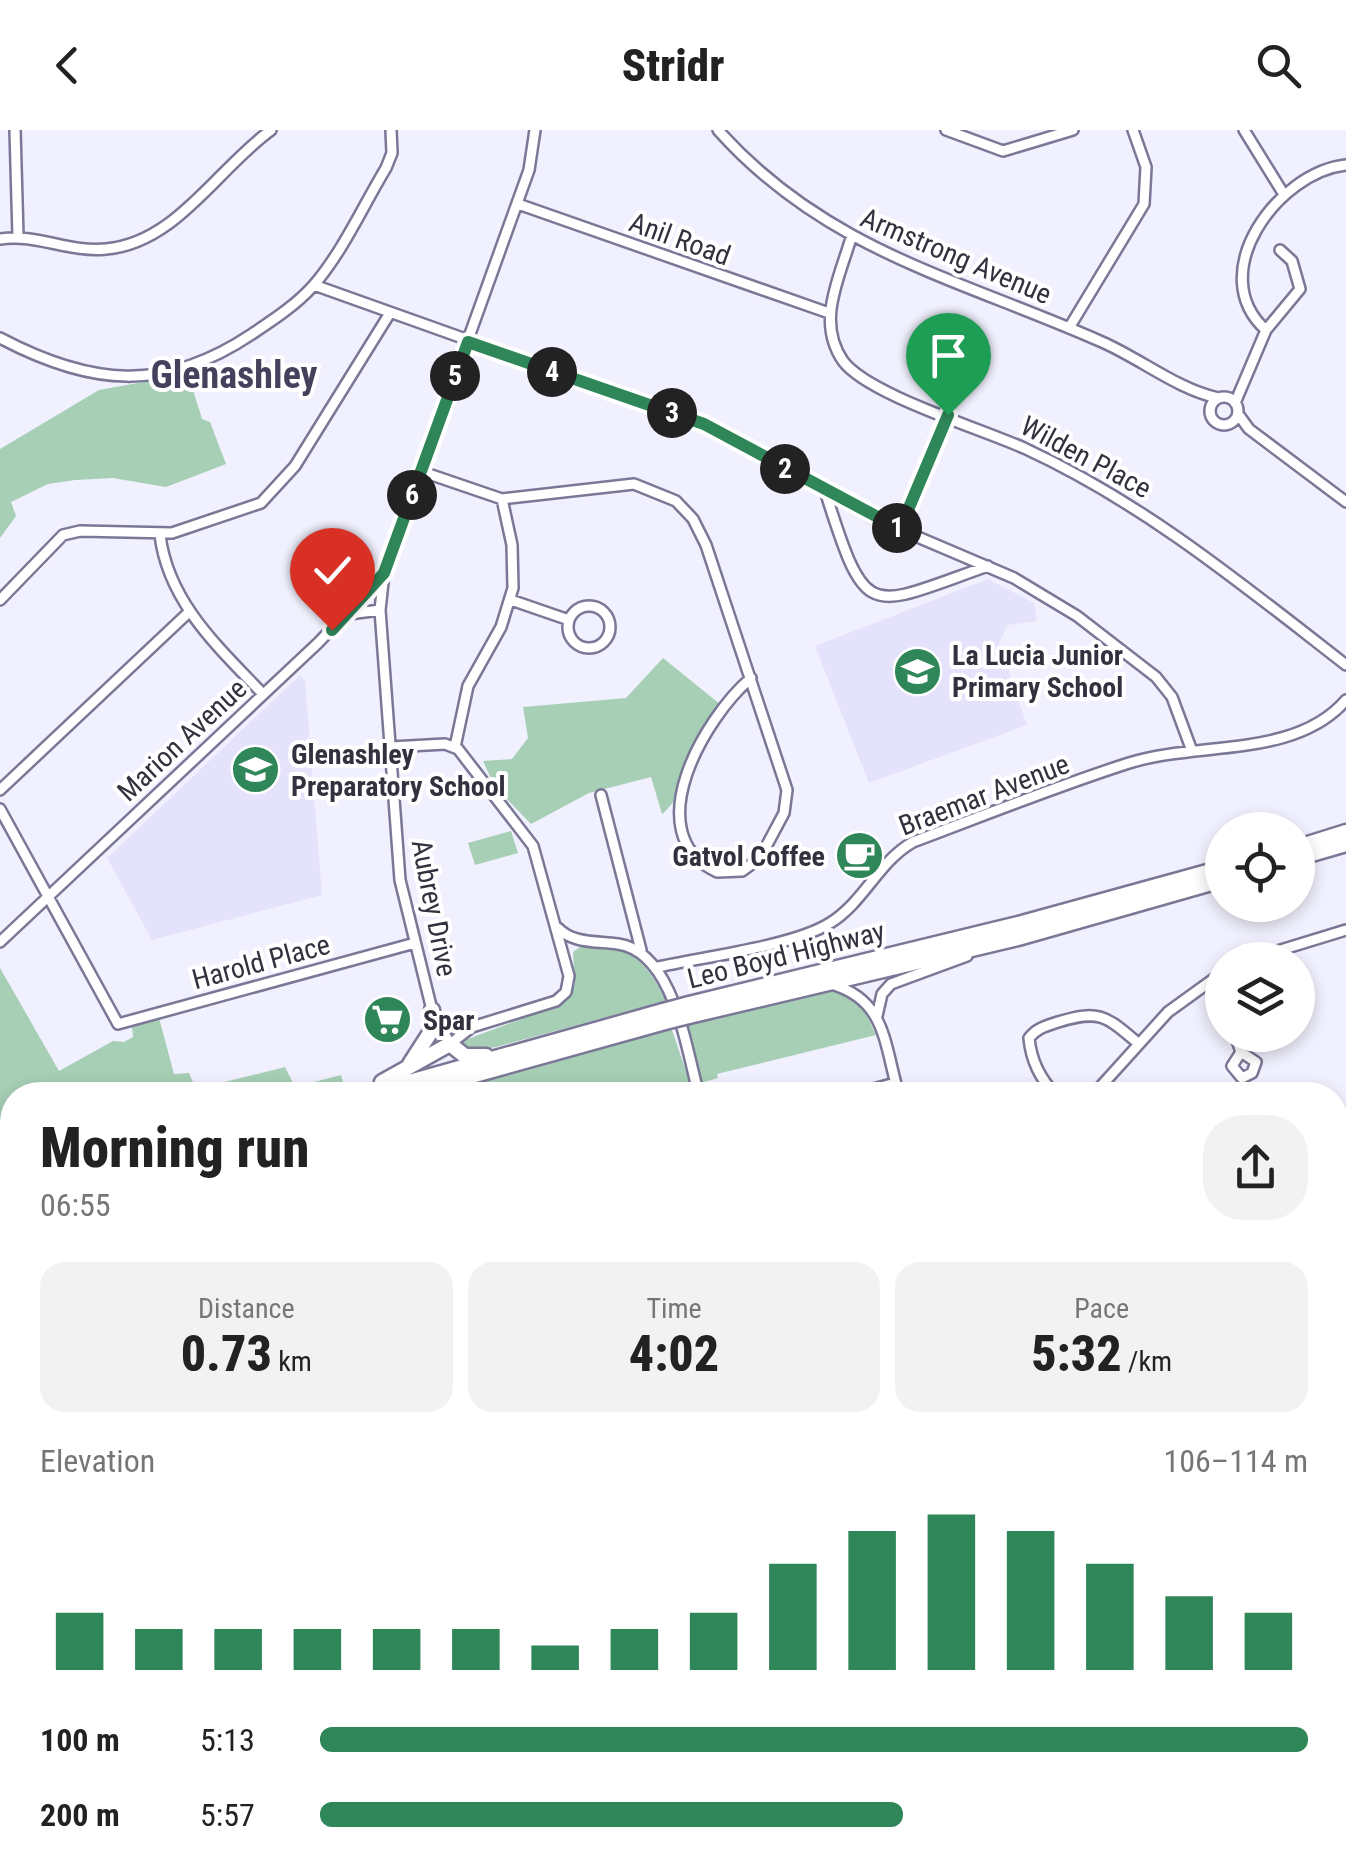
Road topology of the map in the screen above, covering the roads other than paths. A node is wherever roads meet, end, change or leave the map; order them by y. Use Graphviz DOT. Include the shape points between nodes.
graph roads {
  1 [pos="15,130"];
  2 [pos="271,130"];
  3 [pos="391,130"];
  4 [pos="535,130"];
  5 [pos="718,130"];
  6 [pos="946,130"];
  7 [pos="1072,130"];
  8 [pos="1133,130"];
  9 [pos="1244,130"];
  10 [pos="1346,165"];
  11 [pos="1283,193"];
  12 [pos="518,204"];
  13 [pos="18,236"];
  14 [pos="852,238"];
  15 [pos="0,240"];
  16 [pos="1280,250"];
  17 [pos="314,285"];
  18 [pos="829,313"];
  19 [pos="390,314"];
  20 [pos="1069,328"];
  21 [pos="1266,330"];
  22 [pos="0,338"];
  23 [pos="468,342"];
  24 [pos="1197,392"];
  25 [pos="1227,399"];
  26 [pos="1210,411"];
  27 [pos="1238,414"];
  28 [pos="948,415"];
  29 [pos="1230,424"];
  30 [pos="1249,429"];
  31 [pos="420,471"];
  32 [pos="826,494"];
  33 [pos="502,499"];
  34 [pos="1346,502"];
  35 [pos="900,529"];
  36 [pos="160,534"];
  37 [pos="963,556"];
  38 [pos="988,566"];
  39 [pos="384,573"];
  40 [pos="952,579"];
  41 [pos="380,596"];
  42 [pos="0,600"];
  43 [pos="511,600"];
  44 [pos="380,610"];
  45 [pos="189,612"];
  46 [pos="347,616"];
  47 [pos="569,620"];
  48 [pos="1346,665"];
  49 [pos="752,678"];
  50 [pos="263,694"];
  51 [pos="1346,700"];
  52 [pos="455,746"];
  53 [pos="391,747"];
  54 [pos="1192,750"];
  55 [pos="0,790"];
  56 [pos="601,795"];
  57 [pos="0,809"];
  58 [pos="1346,832"];
  59 [pos="1315,841"];
  60 [pos="1346,844"];
  61 [pos="1315,853"];
  62 [pos="1205,873"];
  63 [pos="1205,885"];
  64 [pos="48,898"];
  65 [pos="557,926"];
  66 [pos="1346,930"];
  67 [pos="1018,938"];
  68 [pos="581,939"];
  69 [pos="0,942"];
  70 [pos="1307,942"];
  71 [pos="415,944"];
  72 [pos="641,950"];
  73 [pos="565,960"];
  74 [pos="658,967"];
  75 [pos="823,982"];
  76 [pos="1205,985"];
  77 [pos="689,1010"];
  78 [pos="877,1016"];
  79 [pos="435,1017"];
  80 [pos="664,1017"];
  81 [pos="472,1027"];
  82 [pos="450,1044"];
  83 [pos="1138,1044"];
  84 [pos="503,1055"];
  85 [pos="389,1079"];
  86 [pos="382,1082"];
  87 [pos="408,1082"];
  88 [pos="446,1082"];
  89 [pos="696,1082"];
  90 [pos="896,1082"];
  91 [pos="1043,1082"];
  92 [pos="1104,1082"];
  1 -- 13 [label="street"];
  2 -- 13 [label="street" via="174,220 140,242 87,250"];
  3 -- 17 [label="street" via="386,168"];
  4 -- 12 [label="street, Marion Avenue"];
  5 -- 14 [label="street, Armstrong Avenue" via="787,196"];
  6 -- 7 [label="street" via="1004,151"];
  8 -- 20 [label="street" via="1148,181 1144,204"];
  9 -- 11 [label="street"];
  10 -- 11 [label="street" via="1316,172"];
  11 -- 21 [label="street" via="1256,228 1246,264 1248,308"];
  12 -- 18 [label="street, Anil Road"];
  12 -- 23 [label="street, Marion Avenue"];
  13 -- 15 [label="street"];
  14 -- 18 [label="street"];
  14 -- 20 [label="street, Armstrong Avenue"];
  16 -- 21 [label="street" via="1292,261 1300,288"];
  17 -- 19 [label="street"];
  17 -- 22 [label="street" via="242,340 179,371 91,374 46,362"];
  18 -- 28 [label="street, Wilden Place" via="834,343 854,373"];
  19 -- 23 [label="street"];
  19 -- 36 [label="street" via="272,493 237,514"];
  20 -- 24 [label="street, Armstrong Avenue"];
  21 -- 25 [label="street" via="1240,388"];
  23 -- 31 [label="street, Marion Avenue"];
  23 -- 32 [label="street" via="704,424"];
  24 -- 25 [label="street, Armstrong Avenue"];
  24 -- 26 [label="street, Armstrong Avenue"];
  25 -- 26 [label="street"];
  25 -- 27 [label="street"];
  26 -- 29 [label="street" via="1216,422"];
  27 -- 29 [label="street"];
  27 -- 30 [label="street"];
  28 -- 35 [label="street"];
  28 -- 48 [label="street, Wilden Place" via="1119,496"];
  29 -- 30 [label="street"];
  30 -- 34 [label="street"];
  31 -- 33 [label="street"];
  31 -- 39 [label="street, Marion Avenue"];
  32 -- 35 [label="street"];
  32 -- 40 [label="street" via="849,562 870,592 899,598"];
  33 -- 43 [label="street" via="513,557"];
  33 -- 49 [label="street" via="618,483 676,502 706,545"];
  35 -- 37 [label="street"];
  36 -- 42 [label="street" via="63,535"];
  36 -- 45 [label="street"];
  37 -- 38 [label="street"];
  37 -- 40 [label="street"];
  38 -- 40 [label="street"];
  38 -- 54 [label="street" via="1073,614 1156,677 1177,707"];
  39 -- 41 [label="street, Marion Avenue"];
  39 -- 46 [label="street, Marion Avenue"];
  41 -- 44 [label="street, Aubrey Drive"];
  43 -- 47 [label="street"];
  43 -- 52 [label="street" via="468,686"];
  44 -- 46 [label="street"];
  44 -- 53 [label="street, Aubrey Drive"];
  45 -- 50 [label="street"];
  45 -- 55 [label="street"];
  46 -- 50 [label="street, Marion Avenue"];
  47 -- 47 [label="street" via="580,608 596,608 608,618 609,634 598,646 582,647 570,636"];
  49 -- 49 [label="street" via="786,782 786,806 760,858 742,871 717,872 686,846 680,792 706,736"];
  50 -- 64 [label="street, Marion Avenue"];
  51 -- 54 [label="street, Braemar Avenue" via="1292,735"];
  52 -- 53 [label="street"];
  52 -- 65 [label="street" via="533,846"];
  53 -- 71 [label="street, Aubrey Drive" via="398,865"];
  54 -- 74 [label="street, Braemar Avenue" via="1131,762 913,842 820,928"];
  56 -- 72 [label="street"];
  57 -- 64 [label="street"];
  58 -- 59 [label="highway"];
  60 -- 61 [label="highway"];
  62 -- 77 [label="highway, Leo Boyd Highway"];
  63 -- 67 [label="highway, Leo Boyd Highway"];
  64 -- 69 [label="street, Marion Avenue"];
  64 -- 71 [label="street, Harold Place" via="118,1024"];
  65 -- 68 [label="street"];
  65 -- 73 [label="street"];
  66 -- 70 [label="street"];
  67 -- 75 [label="highway, Leo Boyd Highway"];
  67 -- 78 [label="street" via="903,978 882,994"];
  68 -- 72 [label="street"];
  68 -- 73 [label="street"];
  71 -- 79 [label="street, Aubrey Drive"];
  72 -- 74 [label="street"];
  73 -- 81 [label="street" via="568,987 556,1001"];
  74 -- 89 [label="street"];
  75 -- 77 [label="highway, Leo Boyd Highway"];
  75 -- 78 [label="street" via="860,994"];
  76 -- 83 [label="street"];
  77 -- 80 [label="highway, Leo Boyd Highway, bridge"];
  78 -- 90 [label="street"];
  79 -- 81 [label="street"];
  79 -- 82 [label="street, Aubrey Drive"];
  79 -- 85 [label="highway" via="424,1047"];
  80 -- 84 [label="highway, Leo Boyd Highway"];
  80 -- 88 [label="highway, Leo Boyd Highway"];
  81 -- 82 [label="street"];
  82 -- 84 [label="highway" via="465,1056"];
  82 -- 85 [label="highway"];
  83 -- 91 [label="street" via="1094,1013 1036,1030 1031,1052"];
  83 -- 92 [label="street"];
  84 -- 87 [label="highway, Leo Boyd Highway"];
  85 -- 86 [label="highway"];
}
